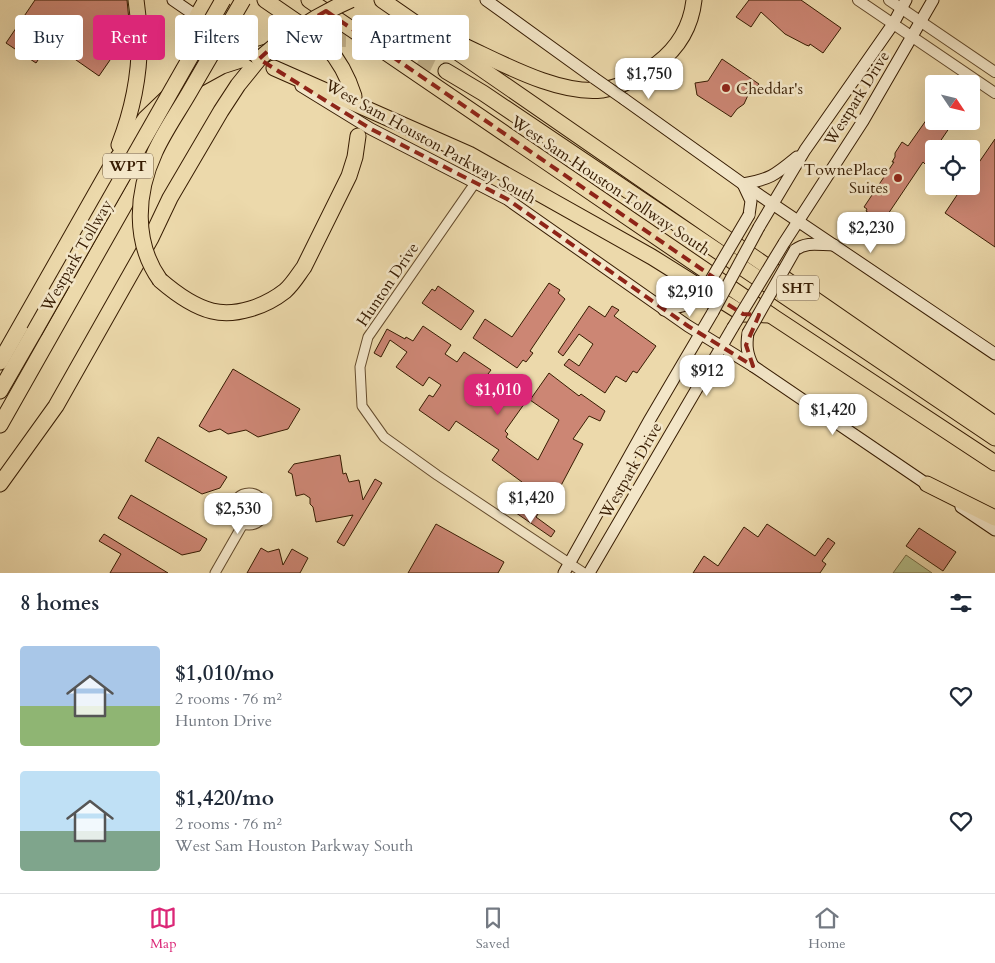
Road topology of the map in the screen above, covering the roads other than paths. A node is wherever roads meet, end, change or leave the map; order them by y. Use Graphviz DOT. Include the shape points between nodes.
graph roads {
  1 [pos="136,0"];
  2 [pos="173,0"];
  3 [pos="223,0"];
  4 [pos="243,0"];
  5 [pos="265,0"];
  6 [pos="309,0"];
  7 [pos="351,0"];
  8 [pos="382,0"];
  9 [pos="486,0"];
  10 [pos="694,0"];
  11 [pos="858,0"];
  12 [pos="889,0"];
  13 [pos="934,0"];
  14 [pos="904,4"];
  15 [pos="203,6"];
  16 [pos="287,15"];
  17 [pos="405,15"];
  18 [pos="921,22"];
  19 [pos="893,24"];
  20 [pos="912,38"];
  21 [pos="469,48"];
  22 [pos="268,50"];
  23 [pos="469,59"];
  24 [pos="338,60"];
  25 [pos="260,62"];
  26 [pos="446,71"];
  27 [pos="995,72"];
  28 [pos="995,92"];
  29 [pos="354,96"];
  30 [pos="358,136"];
  31 [pos="805,150"];
  32 [pos="155,152"];
  33 [pos="109,170"];
  34 [pos="475,183"];
  35 [pos="743,184"];
  36 [pos="773,204"];
  37 [pos="798,220"];
  38 [pos="834,246"];
  39 [pos="664,310"];
  40 [pos="770,315"];
  41 [pos="699,334"];
  42 [pos="721,348"];
  43 [pos="995,354"];
  44 [pos="0,362"];
  45 [pos="753,366"];
  46 [pos="0,391"];
  47 [pos="995,424"];
  48 [pos="0,425"];
  49 [pos="995,438"];
  50 [pos="995,463"];
  51 [pos="0,484"];
  52 [pos="927,484"];
  53 [pos="995,518"];
  54 [pos="243,524"];
  55 [pos="995,530"];
  56 [pos="567,568"];
  57 [pos="215,573"];
  58 [pos="584,573"];
  59 [pos="589,573"];
  1 -- 33 [label="highway" via="140,33 139,67 125,128"];
  2 -- 15 [label="main road, West Sam Houston Parkway South"];
  3 -- 46 [label="highway, Westpark Tollway / WPT, bridge"];
  4 -- 32 [label="highway, Westpark Tollway / WPT, bridge"];
  5 -- 16 [label="highway, bridge"];
  6 -- 40 [label="highway, West Sam Houston Tollway South / SHT"];
  7 -- 25 [label="highway, bridge" via="296,29"];
  8 -- 17 [label="highway, West Sam Houston Tollway South / SHT"];
  9 -- 35 [label="main road, bridge"];
  10 -- 21 [label="highway" via="692,16 683,36 669,55 628,82 602,90 568,88 534,77"];
  11 -- 19 [label="street"];
  12 -- 14 [label="street"];
  13 -- 18 [label="main road, Westpark Drive"];
  14 -- 18 [label="street"];
  14 -- 19 [label="main road, Westpark Drive"];
  15 -- 25 [label="main road, West Sam Houston Parkway South"];
  18 -- 20 [label="main road, Westpark Drive"];
  18 -- 27 [label="street"];
  19 -- 20 [label="street"];
  19 -- 31 [label="main road, Westpark Drive"];
  20 -- 28 [label="street"];
  20 -- 37 [label="main road, Westpark Drive" via="863,121"];
  22 -- 33 [label="highway" via="222,66 171,94 145,119"];
  23 -- 47 [label="highway, West Sam Houston Tollway South / SHT"];
  24 -- 29 [label="highway"];
  25 -- 34 [label="main road, West Sam Houston Parkway South" via="371,129"];
  25 -- 40 [label="highway" via="478,158 652,257 743,314"];
  25 -- 51 [label="highway" via="221,111 56,406"];
  26 -- 49 [label="highway"];
  30 -- 32 [label="highway, bridge" via="349,176 296,280 263,305 237,312 213,311 190,303 160,280 153,270 142,245 139,213 142,187"];
  31 -- 35 [label="main road" via="772,176"];
  31 -- 36 [label="main road, Westpark Drive"];
  32 -- 48 [label="highway, Westpark Tollway / WPT, bridge"];
  33 -- 44 [label="highway"];
  34 -- 39 [label="main road, West Sam Houston Parkway South" via="507,199"];
  34 -- 56 [label="street, Hunton Drive" via="368,337 360,367 362,406 384,437"];
  35 -- 36 [label="main road"];
  35 -- 39 [label="main road, bridge" via="751,201 749,215 702,295 683,306"];
  36 -- 37 [label="main road"];
  36 -- 41 [label="main road, Westpark Drive, bridge"];
  37 -- 38 [label="main road"];
  37 -- 42 [label="main road, Westpark Drive, bridge"];
  38 -- 43 [label="main road"];
  38 -- 45 [label="main road, bridge" via="809,243 795,250 748,333 746,345"];
  39 -- 41 [label="main road, West Sam Houston Parkway South"];
  40 -- 50 [label="highway, West Sam Houston Tollway South / SHT"];
  41 -- 42 [label="main road, West Sam Houston Parkway South"];
  41 -- 56 [label="main road, Westpark Drive"];
  42 -- 45 [label="main road, West Sam Houston Parkway South"];
  42 -- 59 [label="main road, Westpark Drive"];
  45 -- 52 [label="main road, West Sam Houston Parkway South"];
  52 -- 53 [label="highway"];
  52 -- 55 [label="main road, West Sam Houston Parkway South"];
  54 -- 57 [label="street"];
  56 -- 58 [label="street, Hunton Drive"];
}
